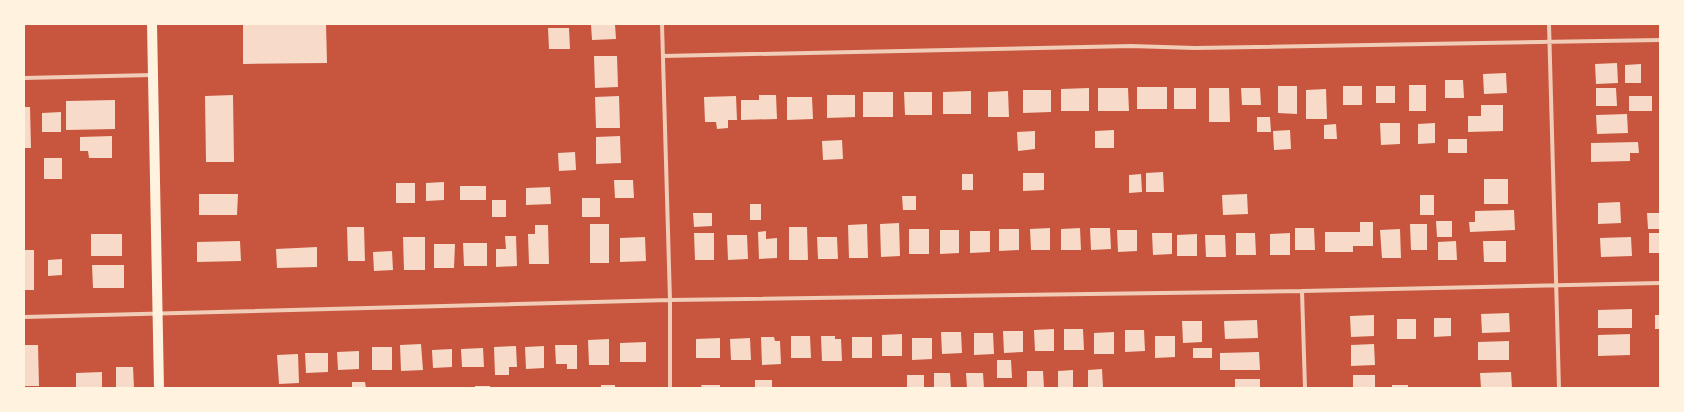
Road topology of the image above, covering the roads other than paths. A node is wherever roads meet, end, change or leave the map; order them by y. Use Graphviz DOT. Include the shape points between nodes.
graph roads {
  1 [pos="152,24"];
  2 [pos="662,24"];
  3 [pos="1548,24"];
  4 [pos="1660,40"];
  5 [pos="1549,42"];
  6 [pos="663,56"];
  7 [pos="153,75"];
  8 [pos="24,78"];
  9 [pos="1660,282"];
  10 [pos="1556,286"];
  11 [pos="1302,291"];
  12 [pos="670,300"];
  13 [pos="157,314"];
  14 [pos="24,317"];
  15 [pos="159,388"];
  16 [pos="670,388"];
  17 [pos="1305,388"];
  18 [pos="1559,388"];
  1 -- 7 [label="main road"];
  2 -- 6 [label="street"];
  3 -- 5 [label="street"];
  4 -- 5 [label="street"];
  5 -- 6 [label="street" via="1195,48 1123,46"];
  5 -- 10 [label="street"];
  6 -- 12 [label="street"];
  7 -- 8 [label="street"];
  7 -- 13 [label="main road"];
  9 -- 10 [label="street"];
  10 -- 11 [label="street"];
  10 -- 18 [label="street"];
  11 -- 12 [label="street"];
  11 -- 17 [label="street"];
  12 -- 13 [label="street"];
  12 -- 16 [label="street"];
  13 -- 14 [label="street"];
  13 -- 15 [label="main road"];
}
